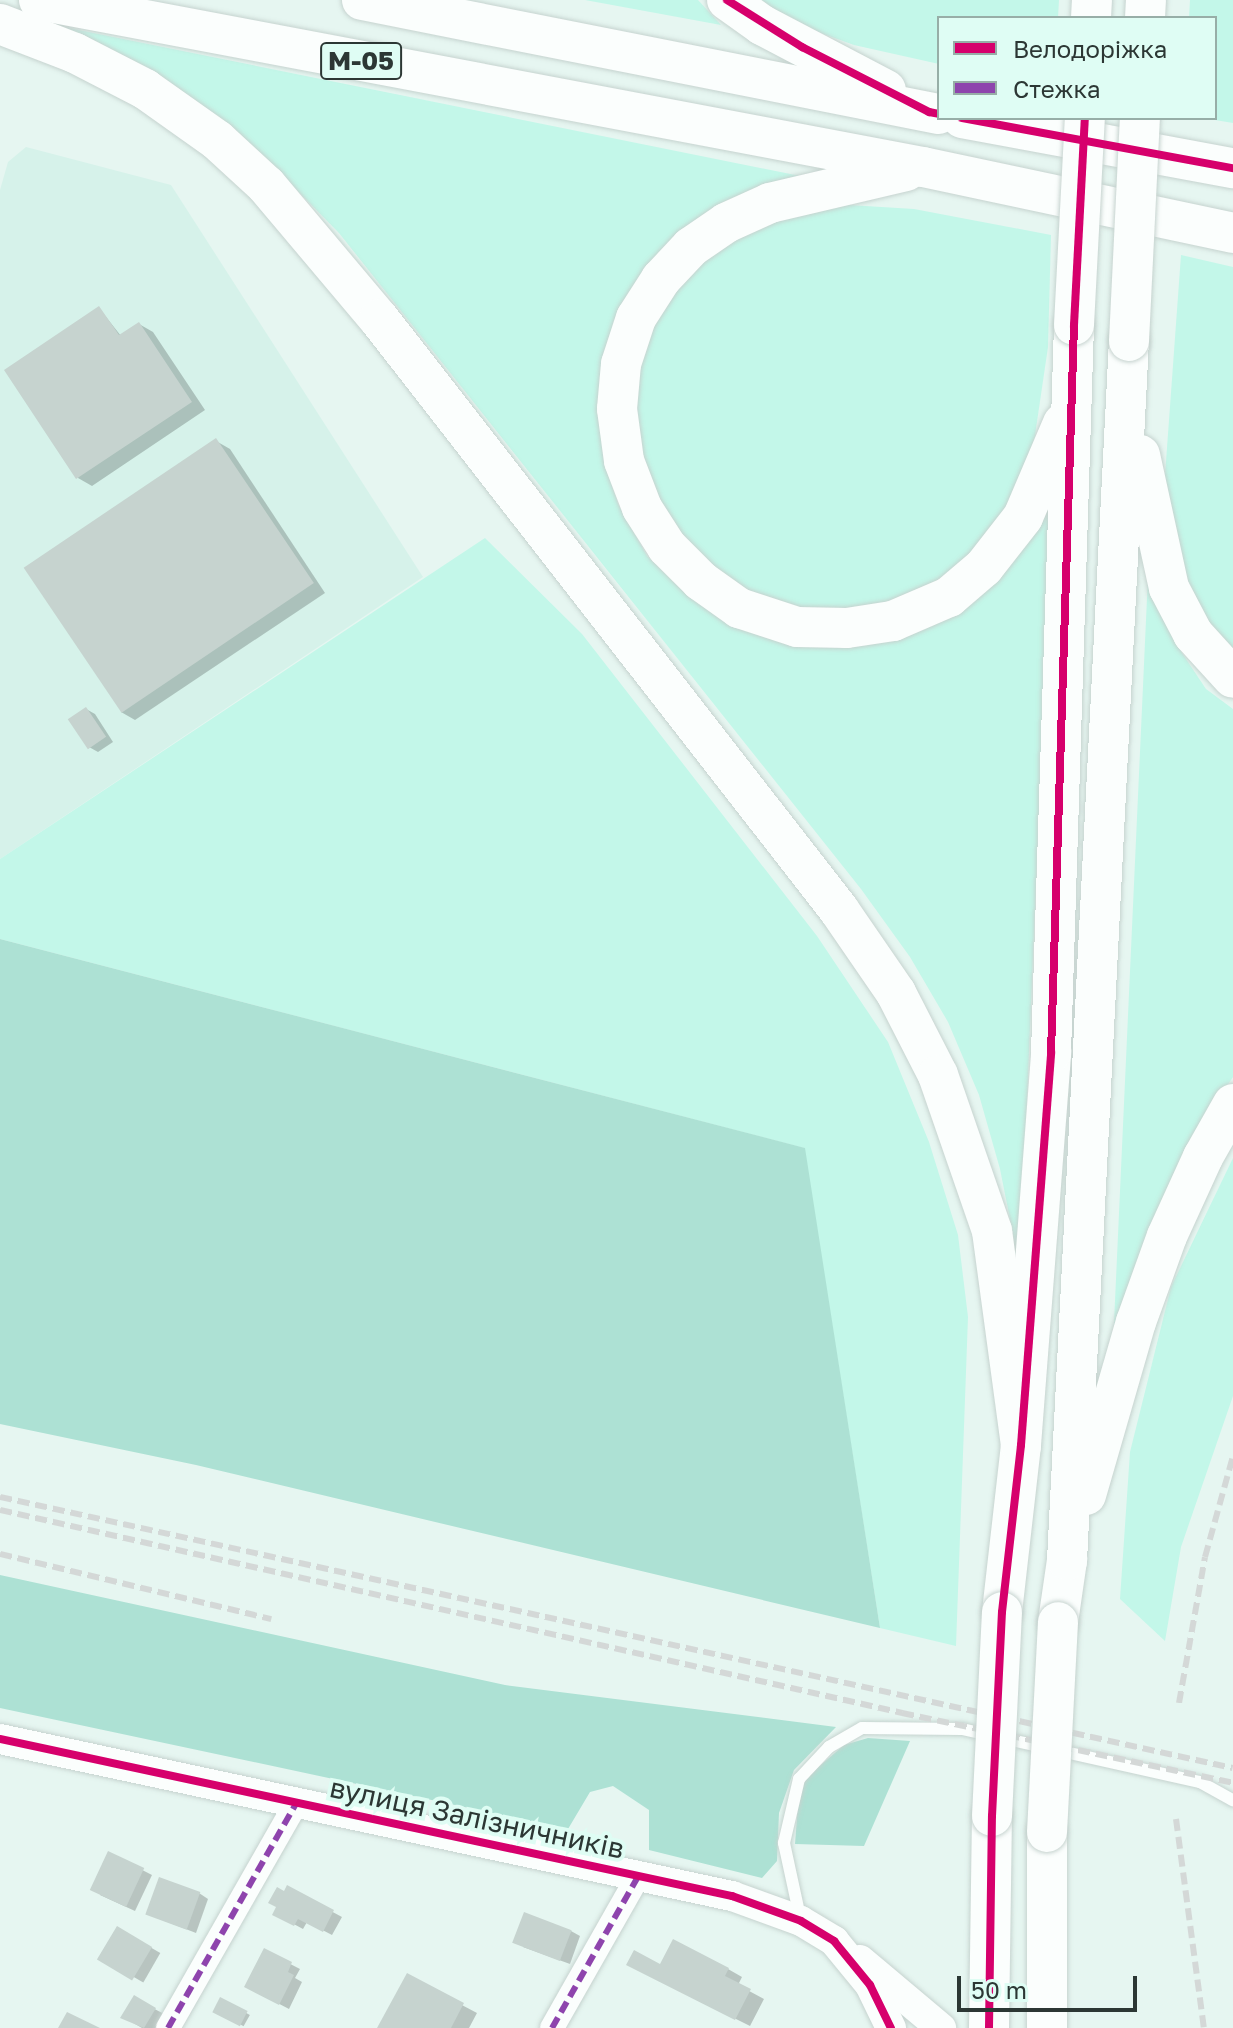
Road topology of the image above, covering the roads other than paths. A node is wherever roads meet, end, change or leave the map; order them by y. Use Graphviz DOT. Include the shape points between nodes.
graph roads {
  1 [pos="39,0"];
  2 [pos="362,0"];
  3 [pos="727,0"];
  4 [pos="0,24"];
  5 [pos="937,112"];
  6 [pos="937,114"];
  7 [pos="970,120"];
  8 [pos="1085,120"];
  9 [pos="1140,120"];
  10 [pos="923,167"];
  11 [pos="1233,168"];
  12 [pos="1233,233"];
  13 [pos="1128,387"];
  14 [pos="1074,393"];
  15 [pos="1233,678"];
  16 [pos="1233,1104"];
  17 [pos="1021,1445"];
  18 [pos="1067,1560"];
  19 [pos="0,1739"];
  20 [pos="1233,1800"];
  21 [pos="297,1802"];
  22 [pos="639,1875"];
  23 [pos="801,1921"];
  24 [pos="834,1941"];
  25 [pos="168,2028"];
  26 [pos="552,2028"];
  27 [pos="891,2028"];
  28 [pos="941,2028"];
  29 [pos="989,2028"];
  30 [pos="1047,2028"];
  1 -- 10 [label="highway, М-05"];
  2 -- 6 [label="highway, М-05"];
  3 -- 5 [label="highway" via="762,25"];
  4 -- 17 [label="highway" via="75,53 145,89 217,140 266,185 379,319 839,910 896,993 938,1075 987,1217"];
  7 -- 11 [label="highway, М-05"];
  8 -- 14 [label="highway, bridge"];
  9 -- 13 [label="highway, bridge"];
  10 -- 12 [label="highway, М-05"];
  10 -- 14 [label="highway" via="770,203 691,247 661,279 636,318 621,364 617,409 628,473 667,547 739,608 797,627 847,628 893,621 949,597 984,567 1023,517"];
  13 -- 15 [label="highway" via="1169,588 1193,634"];
  13 -- 18 [label="highway"];
  14 -- 17 [label="highway" via="1051,1053"];
  16 -- 18 [label="highway" via="1162,1250"];
  17 -- 29 [label="highway, bridge" via="1002,1612"];
  18 -- 30 [label="highway, bridge" via="1058,1622 1047,1832"];
  19 -- 21 [label="street, вулиця Залізничників"];
  20 -- 23 [label="lane" via="1200,1782 962,1729 862,1728 829,1747 799,1779 784,1843"];
  21 -- 22 [label="street, вулиця Залізничників"];
  21 -- 25 [label="street"];
  22 -- 23 [label="street, вулиця Залізничників" via="732,1896"];
  22 -- 26 [label="street"];
  23 -- 24 [label="street, вулиця Залізничників"];
  24 -- 27 [label="street, вулиця Залізничників" via="870,1985"];
  24 -- 28 [label="street"];
}
